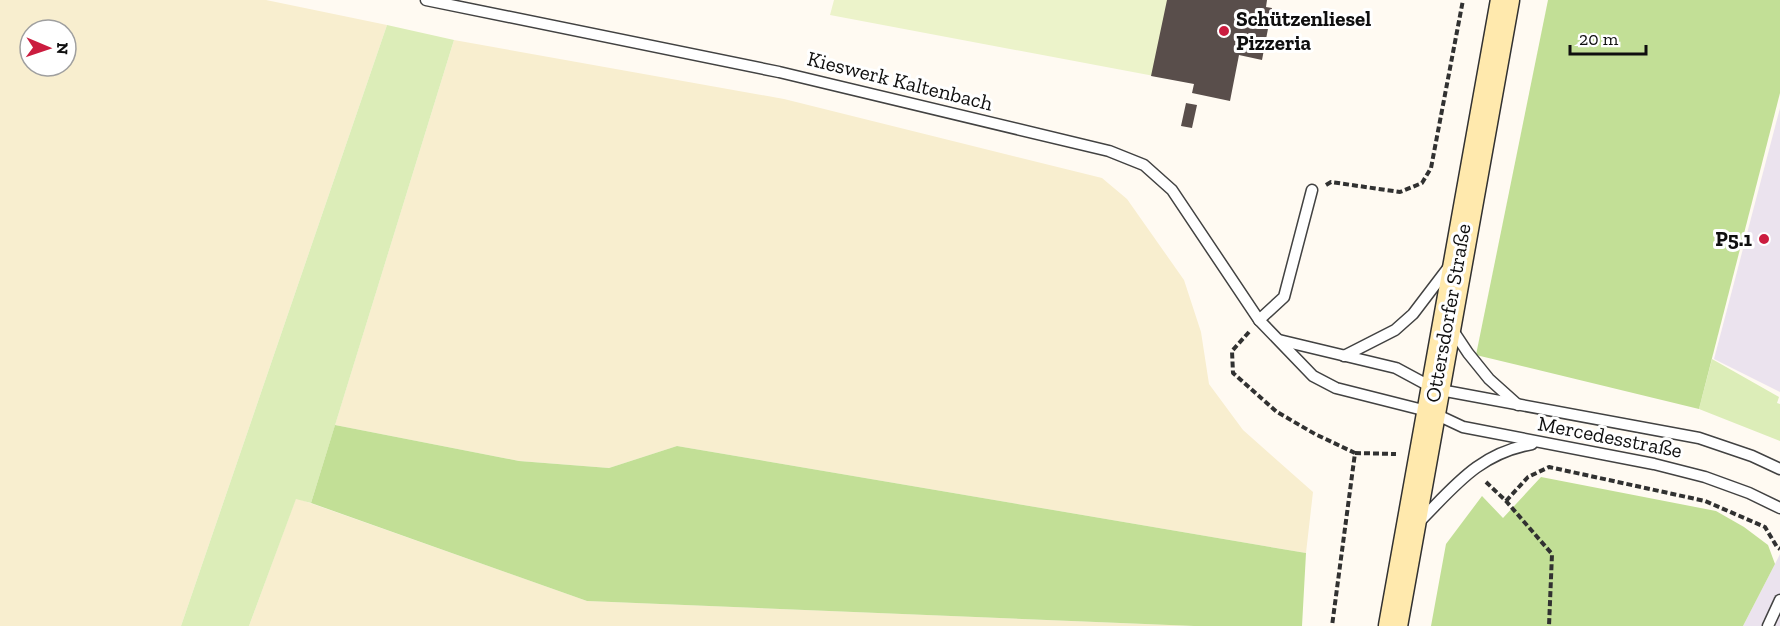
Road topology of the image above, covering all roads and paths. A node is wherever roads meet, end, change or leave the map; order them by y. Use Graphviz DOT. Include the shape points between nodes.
graph roads {
  1 [pos="426,0"];
  2 [pos="1463,0"];
  3 [pos="1505,0"];
  4 [pos="1312,190"];
  5 [pos="1457,256"];
  6 [pos="1259,320"];
  7 [pos="1447,320"];
  8 [pos="1279,340"];
  9 [pos="1344,356"];
  10 [pos="1433,401"];
  11 [pos="1518,405"];
  12 [pos="1538,443"];
  13 [pos="1355,453"];
  14 [pos="1424,454"];
  15 [pos="1472,469"];
  16 [pos="1780,469"];
  17 [pos="1506,501"];
  18 [pos="1780,508"];
  19 [pos="1409,532"];
  20 [pos="1780,549"];
  21 [pos="1780,600"];
  22 [pos="1332,626"];
  23 [pos="1393,626"];
  24 [pos="1549,626"];
  25 [pos="1768,626"];
  1 -- 6 [label="lane, Kieswerk Kaltenbach" via="779,72 1109,151 1144,165 1172,190"];
  2 -- 4 [label="path" via="1431,168 1422,183 1401,192 1331,182"];
  3 -- 5 [label="street, Ottersdorfer Straße"];
  4 -- 6 [label="lane" via="1284,297"];
  5 -- 7 [label="street, Ottersdorfer Straße"];
  5 -- 9 [label="lane" via="1413,314 1395,330"];
  6 -- 8 [label="lane, Kieswerk Kaltenbach"];
  6 -- 13 [label="path" via="1232,351 1233,373 1277,411"];
  7 -- 10 [label="street, Ottersdorfer Straße"];
  7 -- 11 [label="lane" via="1489,379"];
  8 -- 9 [label="lane"];
  8 -- 10 [label="lane, Kieswerk Kaltenbach" via="1313,376 1336,388"];
  9 -- 10 [label="lane" via="1396,368"];
  10 -- 11 [label="lane, Mercedesstraße"];
  10 -- 12 [label="lane, Mercedesstraße" via="1463,427"];
  10 -- 14 [label="street, Ottersdorfer Straße"];
  11 -- 16 [label="lane, Mercedesstraße" via="1699,438"];
  12 -- 15 [label="lane" via="1516,447"];
  12 -- 18 [label="lane, Mercedesstraße" via="1706,477"];
  13 -- 14 [label="path"];
  13 -- 22 [label="path"];
  14 -- 19 [label="street, Ottersdorfer Straße"];
  15 -- 17 [label="path"];
  15 -- 19 [label="lane"];
  17 -- 20 [label="path" via="1528,477 1549,467 1706,501 1766,527"];
  17 -- 24 [label="path" via="1552,554"];
  19 -- 23 [label="street, Ottersdorfer Straße"];
  21 -- 25 [label="lane"];
}
